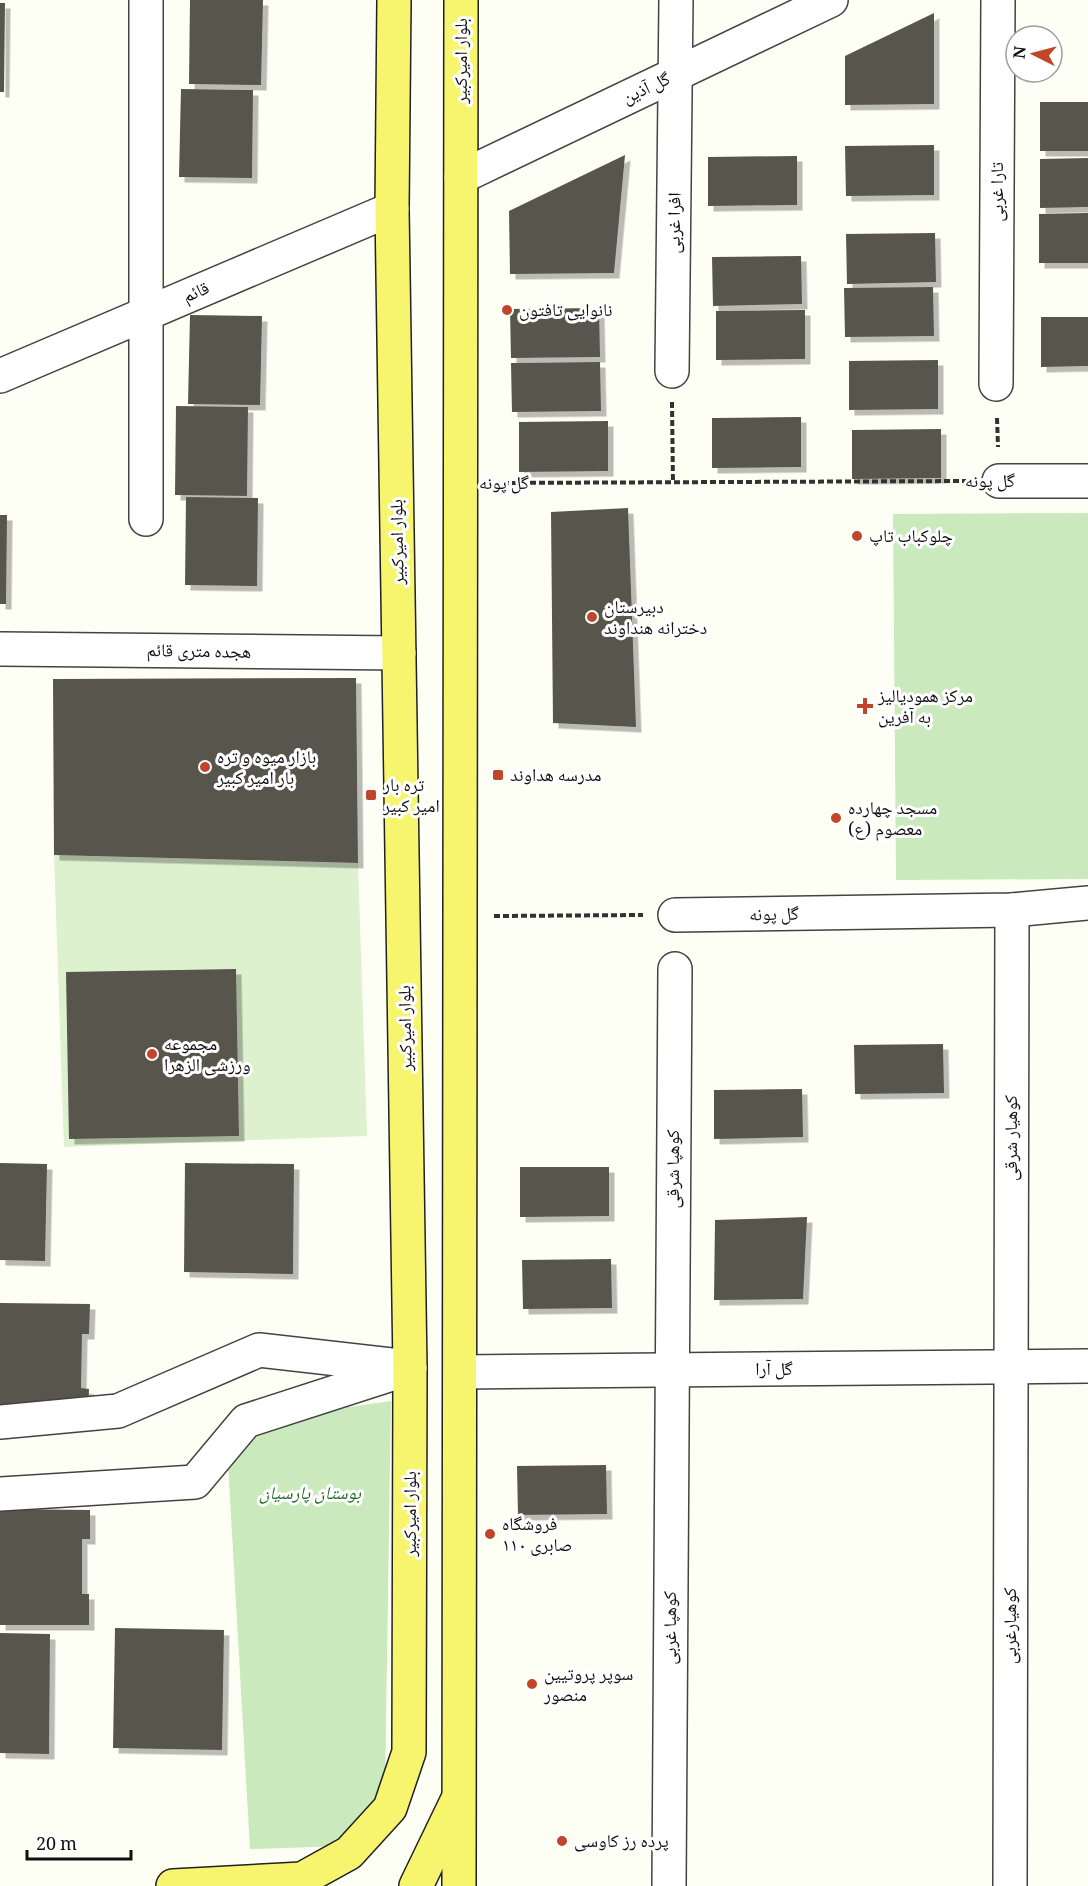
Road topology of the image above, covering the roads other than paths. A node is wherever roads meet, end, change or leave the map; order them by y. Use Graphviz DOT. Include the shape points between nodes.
graph roads {
  1 [pos="146,0"];
  2 [pos="394,0"];
  3 [pos="461,0"];
  4 [pos="676,0"];
  5 [pos="831,0"];
  6 [pos="998,0"];
  7 [pos="676,74"];
  8 [pos="461,177"];
  9 [pos="392,208"];
  10 [pos="146,312"];
  11 [pos="672,371"];
  12 [pos="0,376"];
  13 [pos="996,384"];
  14 [pos="999,481"];
  15 [pos="1088,481"];
  16 [pos="146,519"];
  17 [pos="0,649"];
  18 [pos="399,653"];
  19 [pos="1088,903"];
  20 [pos="1012,910"];
  21 [pos="675,915"];
  22 [pos="675,969"];
  23 [pos="1088,1366"];
  24 [pos="1011,1367"];
  25 [pos="410,1368"];
  26 [pos="672,1370"];
  27 [pos="460,1372"];
  28 [pos="0,1422"];
  29 [pos="0,1494"];
  30 [pos="460,1794"];
  31 [pos="349,1853"];
  32 [pos="172,1886"];
  33 [pos="337,1886"];
  34 [pos="416,1886"];
  35 [pos="459,1886"];
  36 [pos="669,1886"];
  37 [pos="1010,1886"];
  1 -- 10 [label="street"];
  2 -- 9 [label="main road, بلوار امیرکبیر"];
  3 -- 8 [label="main road, بلوار امیرکبیر"];
  4 -- 7 [label="street, افرا غربی"];
  5 -- 7 [label="street, گل آذین"];
  6 -- 13 [label="street, تارا غربی"];
  7 -- 8 [label="street, گل آذین"];
  7 -- 11 [label="street, افرا غربی"];
  8 -- 27 [label="main road, بلوار امیرکبیر"];
  9 -- 10 [label="street, قائم"];
  9 -- 18 [label="main road, بلوار امیرکبیر"];
  10 -- 12 [label="street, قائم"];
  10 -- 16 [label="street"];
  14 -- 15 [label="street, گل پونه"];
  17 -- 18 [label="street, هجده متری قائم"];
  18 -- 25 [label="main road, بلوار امیرکبیر"];
  19 -- 20 [label="street, گل پونه"];
  20 -- 21 [label="street, گل پونه"];
  20 -- 24 [label="street, کوهیار شرقی"];
  22 -- 26 [label="street, کوهپا شرقی"];
  23 -- 24 [label="street, گل آرا"];
  24 -- 26 [label="street, گل آرا"];
  24 -- 37 [label="street, کوهیارغربی"];
  25 -- 28 [label="street" via="259,1350 118,1411"];
  25 -- 29 [label="street" via="246,1422 195,1482"];
  25 -- 31 [label="main road, بلوار امیرکبیر" via="409,1752 390,1808"];
  26 -- 27 [label="street, گل آرا"];
  26 -- 36 [label="street, کوهپا غربی"];
  27 -- 30 [label="main road, بلوار امیرکبیر"];
  30 -- 34 [label="main road"];
  30 -- 35 [label="main road, بلوار امیرکبیر"];
  31 -- 32 [label="main road, بلوار امیرکبیر" via="302,1879"];
  31 -- 33 [label="main road"];
}
